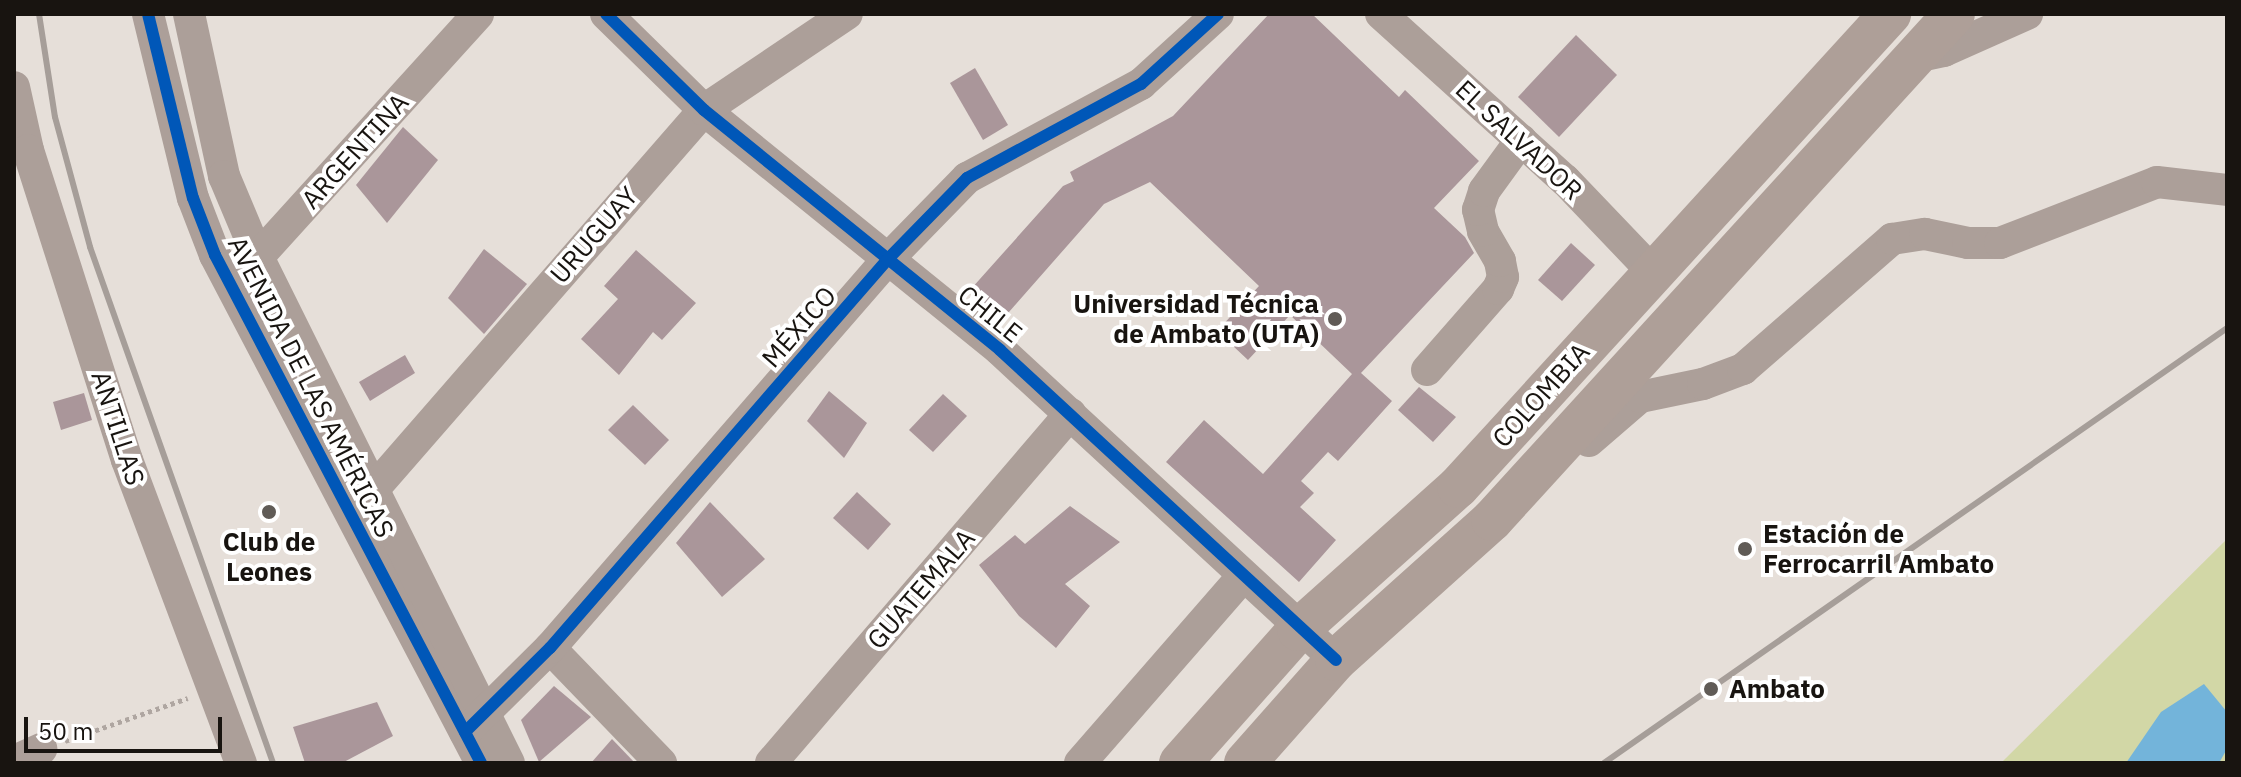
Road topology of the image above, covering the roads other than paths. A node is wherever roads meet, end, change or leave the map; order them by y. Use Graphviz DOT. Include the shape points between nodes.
graph roads {
  1 [pos="148,14"];
  2 [pos="189,14"];
  3 [pos="478,14"];
  4 [pos="606,14"];
  5 [pos="847,14"];
  6 [pos="1218,14"];
  7 [pos="1381,14"];
  8 [pos="1890,14"];
  9 [pos="1954,14"];
  10 [pos="2027,14"];
  11 [pos="1915,57"];
  12 [pos="14,87"];
  13 [pos="704,110"];
  14 [pos="1521,140"];
  15 [pos="2227,190"];
  16 [pos="258,257"];
  17 [pos="887,260"];
  18 [pos="1652,271"];
  19 [pos="230,286"];
  20 [pos="1427,370"];
  21 [pos="1070,414"];
  22 [pos="372,491"];
  23 [pos="1474,538"];
  24 [pos="1243,576"];
  25 [pos="1298,630"];
  26 [pos="550,648"];
  27 [pos="1336,660"];
  28 [pos="476,724"];
  29 [pos="241,763"];
  30 [pos="481,763"];
  31 [pos="509,763"];
  32 [pos="661,763"];
  33 [pos="771,763"];
  34 [pos="1080,763"];
  35 [pos="1180,763"];
  36 [pos="1245,763"];
  1 -- 19 [label="street, AVENIDA DE LAS AMÉRICAS" via="193,198"];
  2 -- 16 [label="street, AVENIDA DE LAS AMÉRICAS" via="224,176"];
  3 -- 16 [label="street, ARGENTINA"];
  4 -- 13 [label="street, CHILE"];
  5 -- 13 [label="street, URUGUAY"];
  6 -- 17 [label="street, MÉXICO" via="1141,84 967,178"];
  7 -- 14 [label="street, EL SALVADOR"];
  8 -- 18 [label="main road, COLOMBIA"];
  9 -- 11 [label="main road, COLOMBIA"];
  10 -- 11 [label="street" via="1944,51"];
  11 -- 23 [label="main road, COLOMBIA"];
  12 -- 29 [label="street, ANTILLAS" via="28,150 122,445"];
  13 -- 17 [label="street, CHILE"];
  13 -- 22 [label="street, URUGUAY"];
  14 -- 18 [label="street, EL SALVADOR"];
  14 -- 20 [label="street" via="1484,191 1478,210 1503,277"];
  15 -- 23 [label="street" via="2157,182 2000,243 1925,234 1892,239 1743,369 1640,397 1620,410 1519,518 1486,542"];
  16 -- 19 [label="street, ARGENTINA"];
  16 -- 22 [label="street, AVENIDA DE LAS AMÉRICAS"];
  17 -- 21 [label="street, CHILE"];
  17 -- 26 [label="street, MÉXICO"];
  18 -- 25 [label="main road, COLOMBIA" via="1458,487"];
  19 -- 28 [label="street, AVENIDA DE LAS AMÉRICAS"];
  21 -- 24 [label="street, CHILE"];
  21 -- 33 [label="street, GUATEMALA"];
  22 -- 28 [label="street, AVENIDA DE LAS AMÉRICAS"];
  23 -- 27 [label="main road, COLOMBIA"];
  24 -- 25 [label="street, CHILE"];
  24 -- 34 [label="street"];
  25 -- 27 [label="street, CHILE"];
  25 -- 35 [label="main road, COLOMBIA"];
  26 -- 28 [label="street, MÉXICO"];
  26 -- 32 [label="street"];
  27 -- 36 [label="main road, COLOMBIA"];
  28 -- 30 [label="street, AVENIDA DE LAS AMÉRICAS"];
  28 -- 31 [label="street, AVENIDA DE LAS AMÉRICAS"];
}
